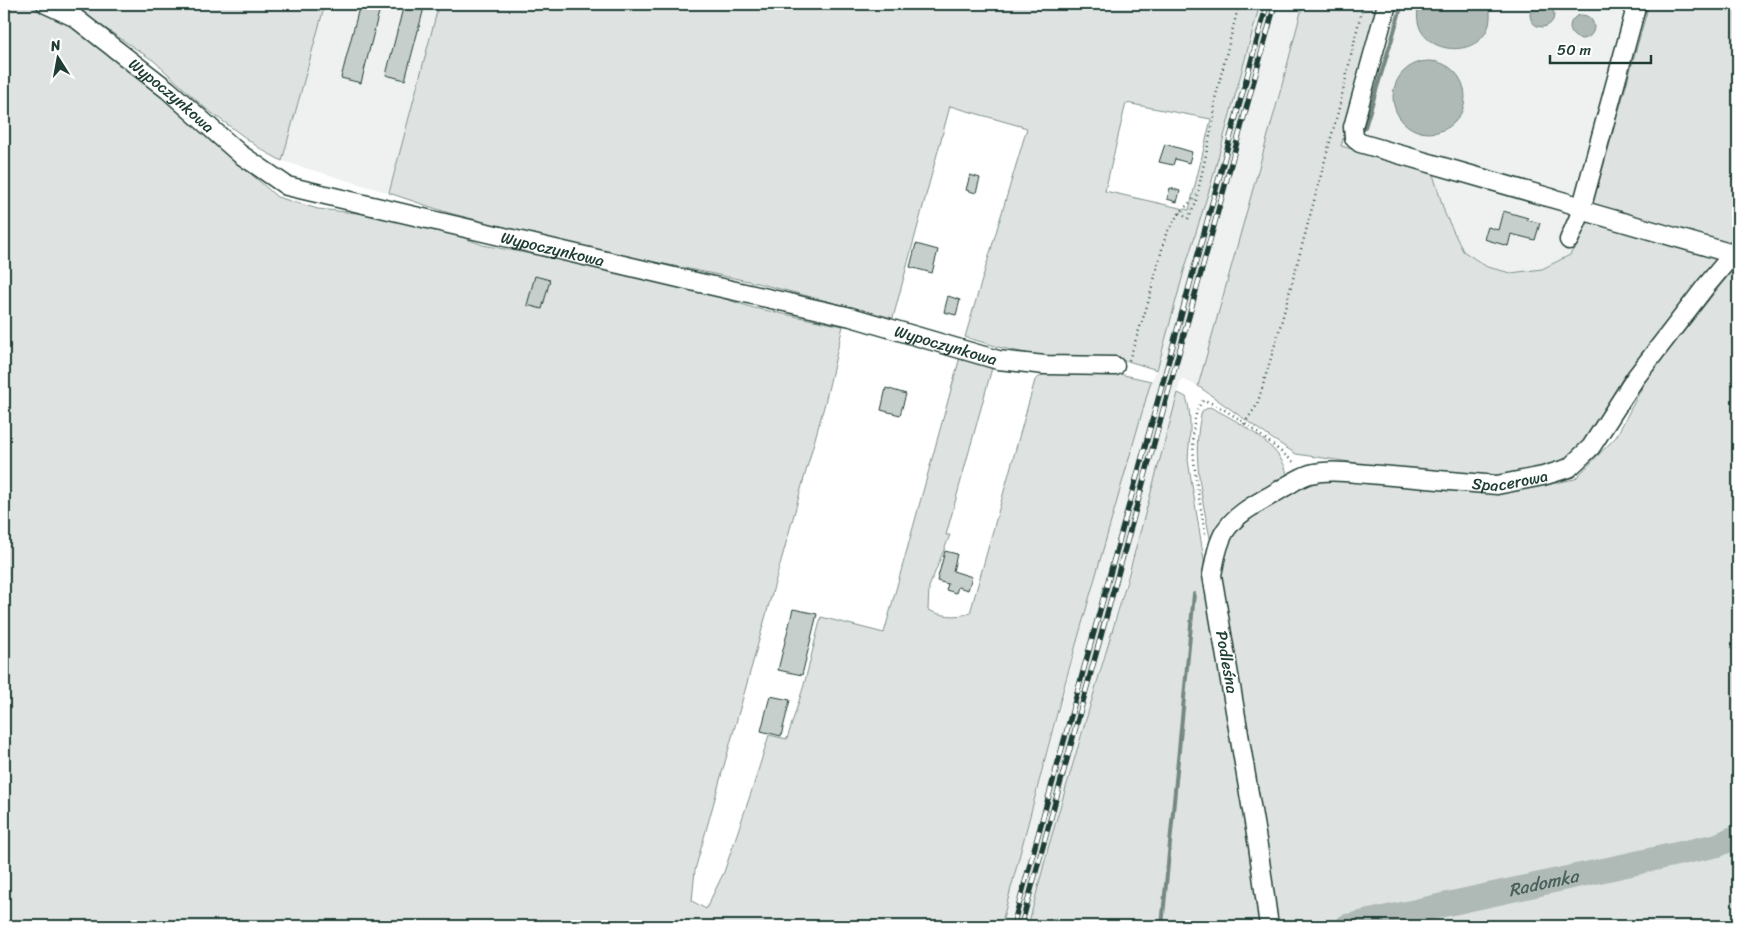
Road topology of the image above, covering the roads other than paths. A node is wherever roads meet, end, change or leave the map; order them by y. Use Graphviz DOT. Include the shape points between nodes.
graph roads {
  1 [pos="46,4"];
  2 [pos="1387,4"];
  3 [pos="1637,4"];
  4 [pos="1581,210"];
  5 [pos="1569,240"];
  6 [pos="1736,251"];
  7 [pos="1115,366"];
  8 [pos="1212,575"];
  9 [pos="1269,926"];
  1 -- 7 [label="street, Wypoczynkowa" via="74,17 168,90 240,154 287,186 851,317 998,360 1045,365"];
  2 -- 4 [label="street" via="1353,127 1354,138 1572,204"];
  3 -- 4 [label="street"];
  4 -- 5 [label="street"];
  4 -- 6 [label="street"];
  6 -- 8 [label="street, Spacerowa" via="1636,377 1591,447 1569,468 1497,485 1327,471 1311,474 1246,510 1233,521 1218,547"];
  8 -- 9 [label="street, Podleśna"];
}
